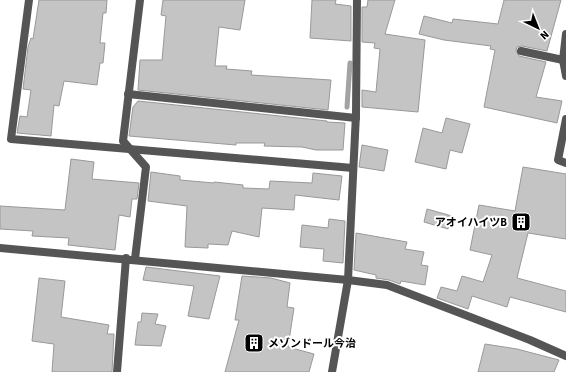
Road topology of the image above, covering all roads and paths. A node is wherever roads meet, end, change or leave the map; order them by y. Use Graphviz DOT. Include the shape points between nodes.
graph roads {
  1 [pos="29,0"];
  2 [pos="140,0"];
  3 [pos="357,0"];
  4 [pos="566,34"];
  5 [pos="521,51"];
  6 [pos="563,60"];
  7 [pos="566,76"];
  8 [pos="128,94"];
  9 [pos="356,118"];
  10 [pos="566,119"];
  11 [pos="130,149"];
  12 [pos="566,163"];
  13 [pos="353,168"];
  14 [pos="0,248"];
  15 [pos="126,258"];
  16 [pos="135,259"];
  17 [pos="348,280"];
  18 [pos="566,356"];
  19 [pos="117,372"];
  20 [pos="332,372"];
  1 -- 11 [label="street" via="11,139"];
  2 -- 8 [label="street"];
  3 -- 9 [label="street"];
  4 -- 6 [label="street"];
  5 -- 6 [label="street"];
  6 -- 7 [label="street"];
  8 -- 9 [label="street"];
  8 -- 11 [label="street" via="123,141"];
  9 -- 13 [label="street"];
  10 -- 12 [label="street" via="558,160"];
  11 -- 13 [label="street"];
  11 -- 16 [label="street" via="146,167"];
  13 -- 17 [label="street"];
  14 -- 15 [label="street"];
  15 -- 16 [label="street"];
  15 -- 19 [label="street"];
  16 -- 17 [label="street"];
  17 -- 18 [label="street" via="387,286"];
  17 -- 20 [label="street"];
}
